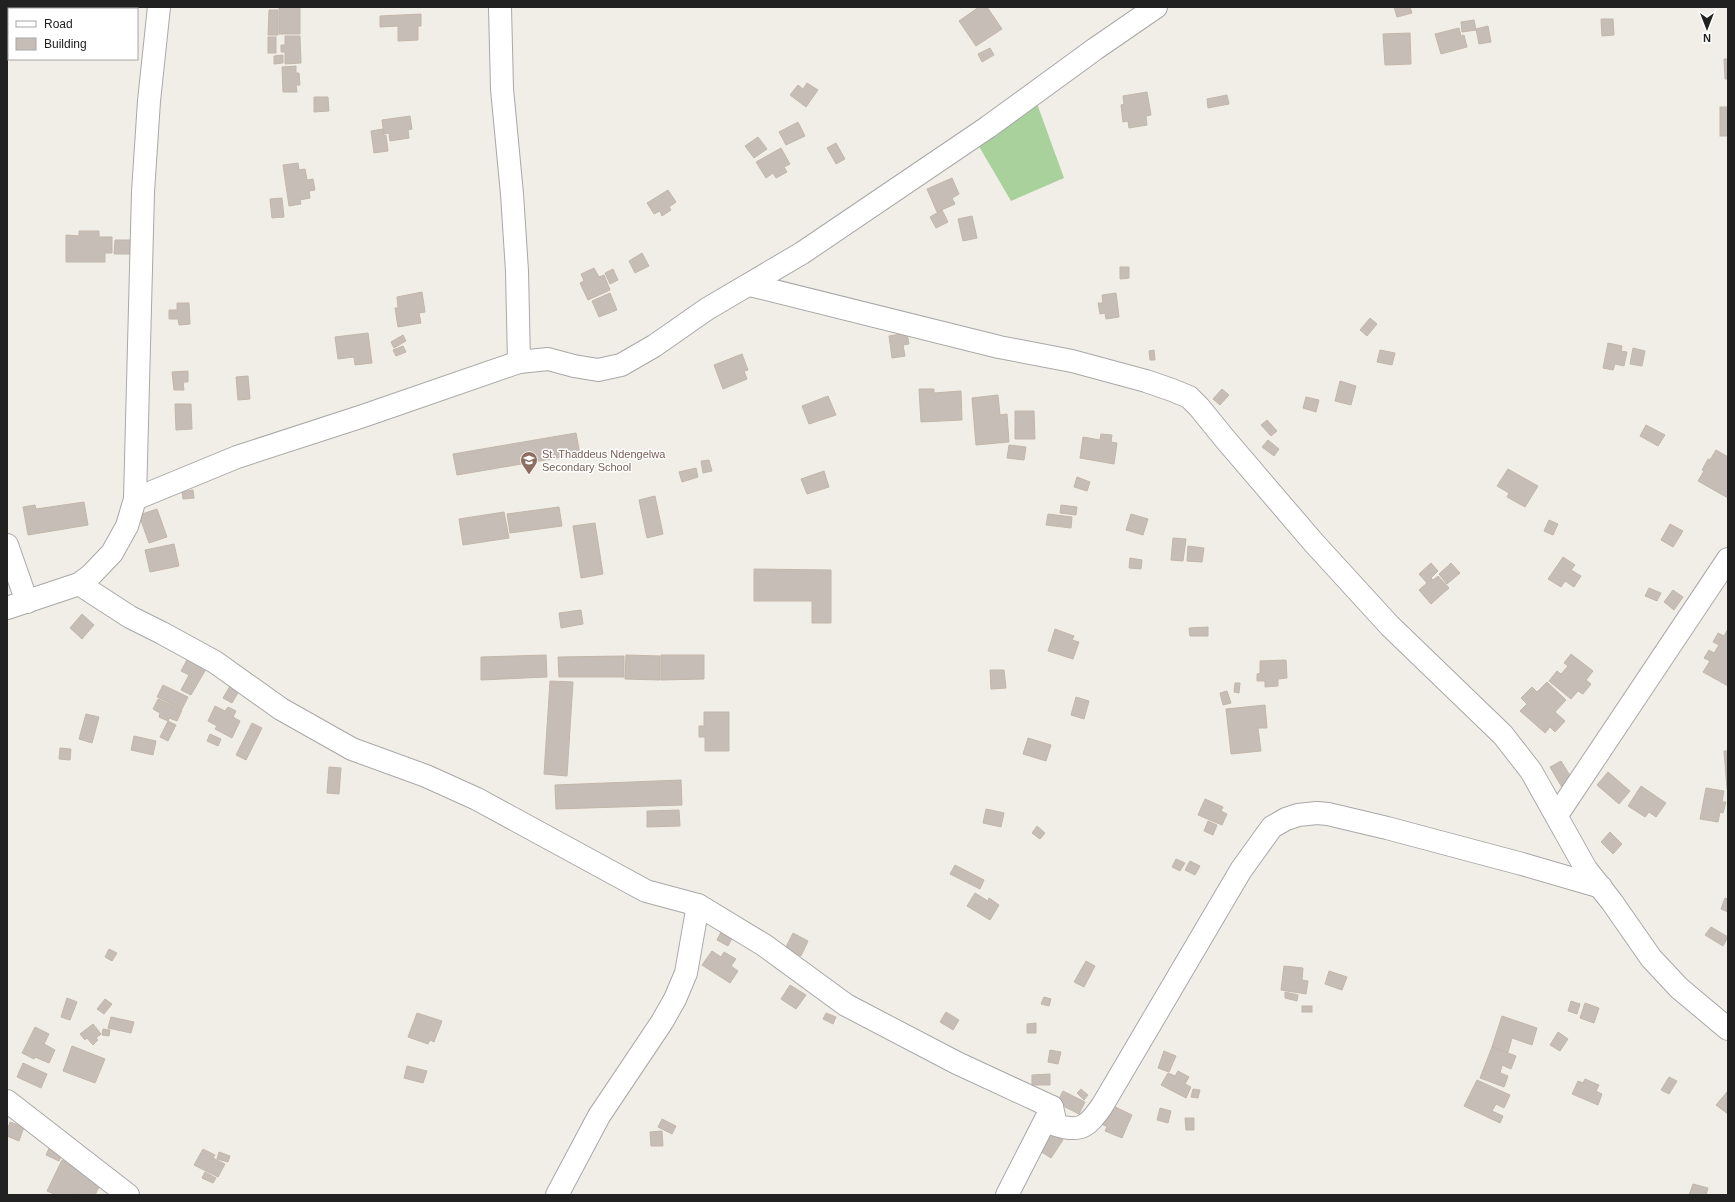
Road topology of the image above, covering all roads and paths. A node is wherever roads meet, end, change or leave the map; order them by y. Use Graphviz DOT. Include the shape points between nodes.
graph roads {
  1 [pos="159,7"];
  2 [pos="500,7"];
  3 [pos="1156,7"];
  4 [pos="750,285"];
  5 [pos="519,362"];
  6 [pos="136,499"];
  7 [pos="7,545"];
  8 [pos="1728,558"];
  9 [pos="79,584"];
  10 [pos="17,605"];
  11 [pos="1557,815"];
  12 [pos="1601,887"];
  13 [pos="698,905"];
  14 [pos="1728,1029"];
  15 [pos="7,1101"];
  16 [pos="1052,1107"];
  17 [pos="128,1195"];
  18 [pos="558,1195"];
  19 [pos="1007,1195"];
  1 -- 6 [label="street" via="143,192"];
  2 -- 5 [label="street" via="502,89 517,271"];
  3 -- 4 [label="street" via="988,127 802,253"];
  4 -- 5 [label="street" via="707,309 654,346 621,365 598,370 548,359"];
  4 -- 11 [label="street" via="999,347 1072,361 1146,381 1189,398 1314,543 1390,626 1503,735 1531,771"];
  5 -- 6 [label="street" via="237,457"];
  6 -- 9 [label="street" via="127,526 112,553"];
  7 -- 10 [label="street"];
  8 -- 11 [label="street"];
  9 -- 10 [label="street"];
  9 -- 13 [label="street" via="130,617 215,662 281,709 352,749 426,776 477,799 646,891"];
  11 -- 12 [label="street" via="1586,869"];
  12 -- 14 [label="street" via="1651,958 1679,988"];
  12 -- 16 [label="street" via="1328,814 1298,815 1286,819 1272,827 1241,870 1094,1117 1082,1127 1068,1129 1056,1124"];
  13 -- 16 [label="street" via="764,945 846,1005 957,1063"];
  13 -- 18 [label="street" via="686,973 675,999 599,1116"];
  15 -- 17 [label="street"];
  16 -- 19 [label="street"];
}
